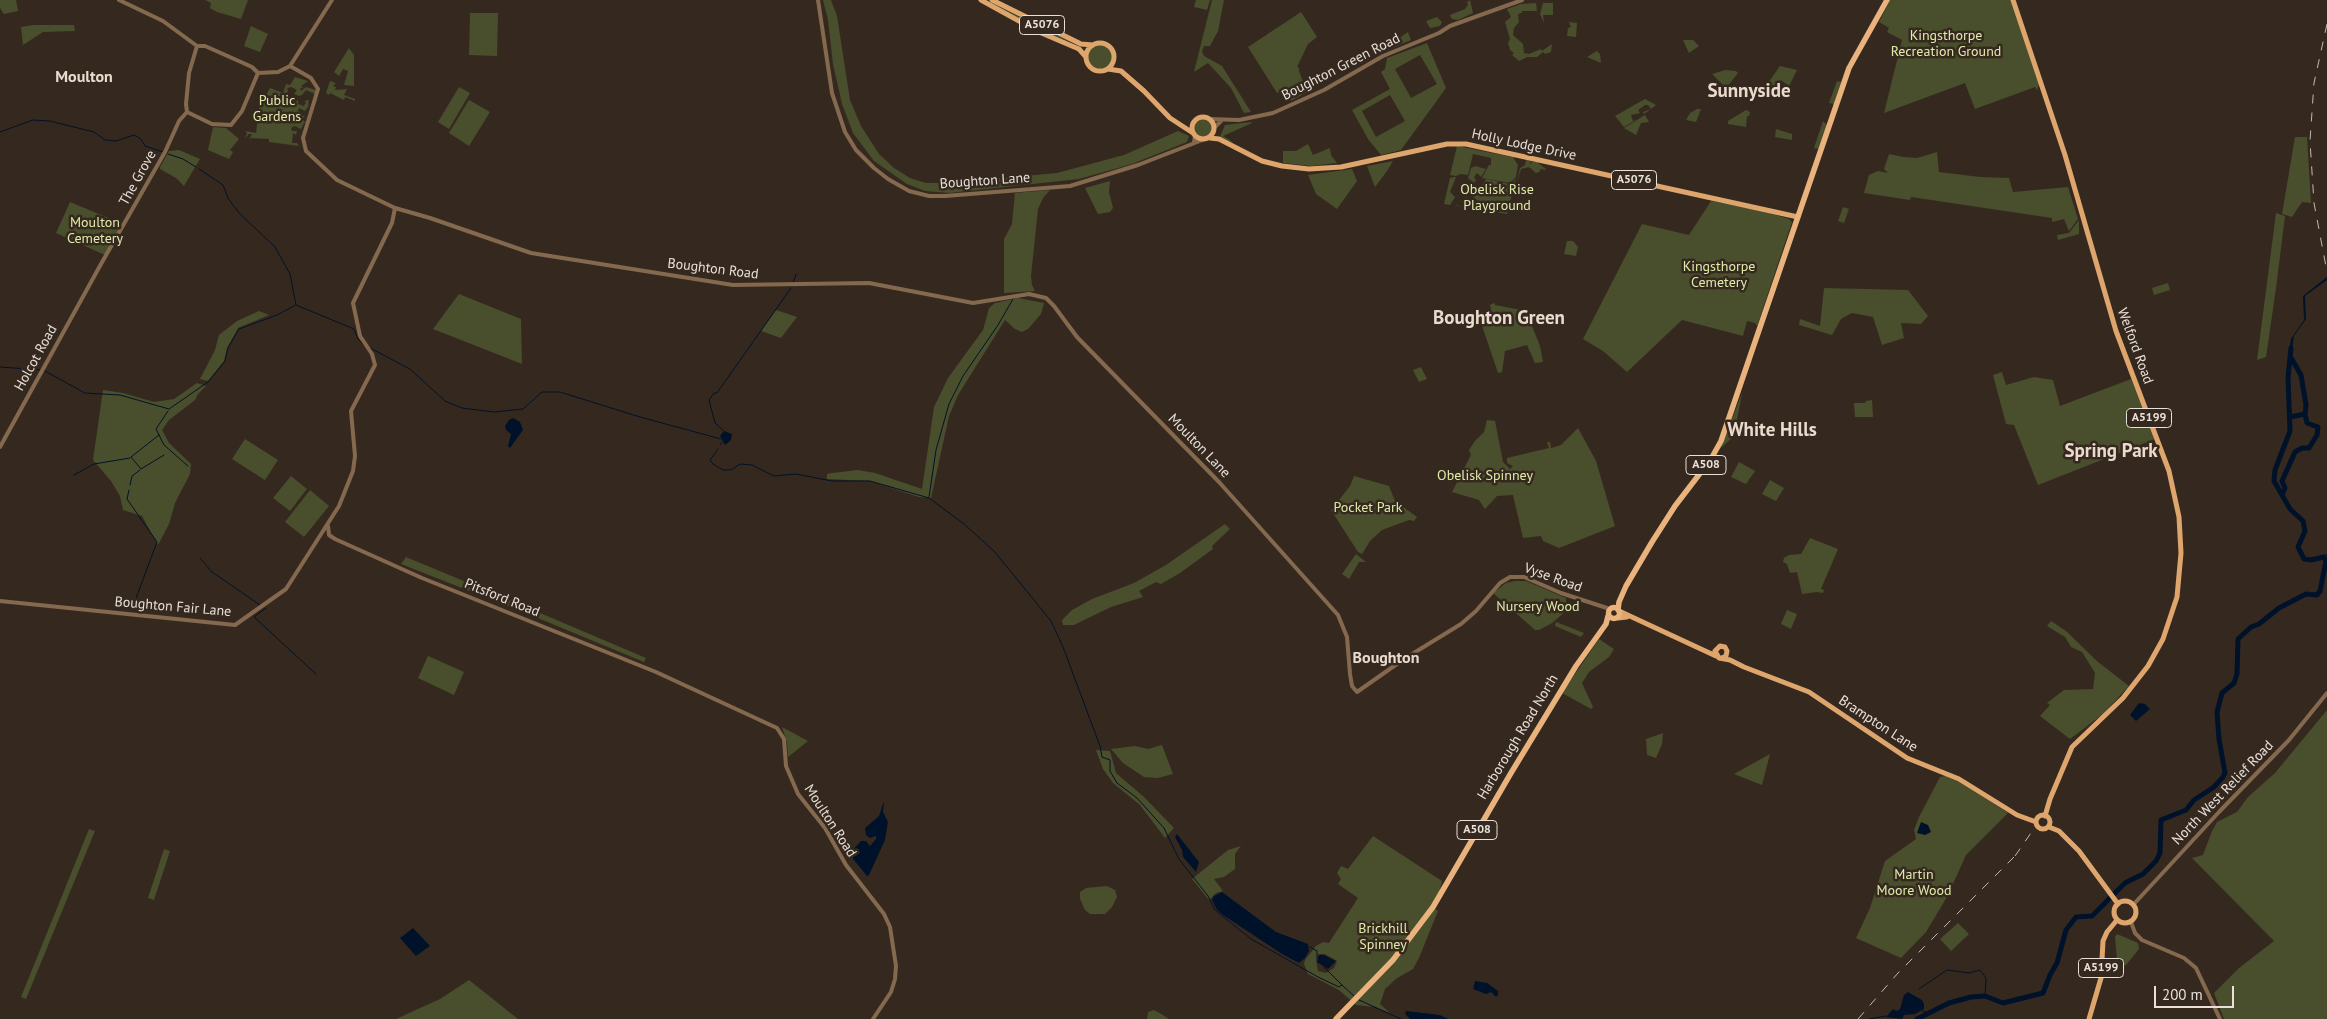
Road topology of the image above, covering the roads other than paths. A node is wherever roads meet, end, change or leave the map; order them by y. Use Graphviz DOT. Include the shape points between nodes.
graph roads {
  1 [pos="119,0"];
  2 [pos="332,0"];
  3 [pos="818,0"];
  4 [pos="983,0"];
  5 [pos="992,0"];
  6 [pos="1522,0"];
  7 [pos="1887,0"];
  8 [pos="2013,0"];
  9 [pos="1093,45"];
  10 [pos="197,46"];
  11 [pos="1086,57"];
  12 [pos="1114,57"];
  13 [pos="290,66"];
  14 [pos="1107,69"];
  15 [pos="1121,71"];
  16 [pos="258,73"];
  17 [pos="187,112"];
  18 [pos="1209,120"];
  19 [pos="1193,121"];
  20 [pos="1224,121"];
  21 [pos="1176,122"];
  22 [pos="1214,129"];
  23 [pos="1194,134"];
  24 [pos="1207,138"];
  25 [pos="1219,139"];
  26 [pos="1190,146"];
  27 [pos="395,208"];
  28 [pos="1798,217"];
  29 [pos="1035,294"];
  30 [pos="78,307"];
  31 [pos="0,447"];
  32 [pos="328,526"];
  33 [pos="320,535"];
  34 [pos="329,535"];
  35 [pos="0,601"];
  36 [pos="1612,611"];
  37 [pos="1617,618"];
  38 [pos="1630,618"];
  39 [pos="1598,636"];
  40 [pos="1716,648"];
  41 [pos="1703,650"];
  42 [pos="1727,651"];
  43 [pos="1719,657"];
  44 [pos="1732,661"];
  45 [pos="678,682"];
  46 [pos="1357,692"];
  47 [pos="2327,693"];
  48 [pos="2046,816"];
  49 [pos="2036,822"];
  50 [pos="2051,826"];
  51 [pos="2118,904"];
  52 [pos="2133,905"];
  53 [pos="2117,920"];
  54 [pos="2131,922"];
  55 [pos="873,1019"];
  56 [pos="1336,1019"];
  57 [pos="2089,1019"];
  58 [pos="2220,1019"];
  1 -- 10 [label="street" via="156,17"];
  2 -- 13 [label="street"];
  3 -- 26 [label="street, Boughton Lane" via="832,93 845,132 856,150 874,168 909,191 945,196 1070,186"];
  4 -- 11 [label="main road" via="1040,32 1079,49"];
  5 -- 9 [label="main road, A5076" via="1083,45"];
  6 -- 20 [label="street, Boughton Green Road" via="1450,26 1383,56 1324,90 1273,112"];
  7 -- 28 [label="highway, A508" via="1849,68"];
  8 -- 48 [label="main road, Welford Road / A5199" via="2065,155 2116,331 2169,471 2182,553 2177,597 2163,638 2148,666 2123,698 2072,747"];
  9 -- 11 [label="main road"];
  9 -- 12 [label="main road" via="1106,44"];
  10 -- 16 [label="street" via="249,65"];
  10 -- 17 [label="street" via="189,73"];
  11 -- 14 [label="main road" via="1092,69"];
  12 -- 14 [label="main road"];
  12 -- 15 [label="main road"];
  13 -- 16 [label="street" via="278,72"];
  13 -- 27 [label="street, Boughton Road" via="311,78 318,89 302,138 304,149 337,180"];
  14 -- 15 [label="main road"];
  15 -- 21 [label="main road"];
  16 -- 17 [label="street" via="242,111 230,125 212,124"];
  17 -- 30 [label="street, The Grove" via="178,121 166,152"];
  18 -- 19 [label="main road" via="1200,118"];
  18 -- 20 [label="street, Boughton Green Road"];
  18 -- 22 [label="main road"];
  19 -- 21 [label="main road"];
  19 -- 23 [label="main road"];
  20 -- 22 [label="street, Boughton Green Road"];
  21 -- 23 [label="main road"];
  22 -- 24 [label="main road"];
  22 -- 25 [label="main road"];
  23 -- 24 [label="main road"];
  23 -- 26 [label="street" via="1196,140"];
  24 -- 25 [label="main road, Holly Lodge Drive / A5076"];
  24 -- 26 [label="street, Boughton Lane"];
  25 -- 28 [label="main road, Holly Lodge Drive / A5076" via="1258,160 1310,169 1341,167 1446,144 1466,144"];
  27 -- 29 [label="street, Boughton Road" via="531,253 733,285 869,283 980,303"];
  27 -- 32 [label="street, Boughton Fair Lane" via="392,223 353,300 358,330 375,365 351,410 354,465 344,497"];
  28 -- 36 [label="highway, A508" via="1737,400 1717,448 1673,509"];
  29 -- 46 [label="street, Moulton Lane" via="1051,302 1077,338 1224,488 1341,620 1348,638 1351,680"];
  30 -- 31 [label="street, Holcot Road"];
  32 -- 33 [label="street, Boughton Fair Lane"];
  32 -- 34 [label="street"];
  33 -- 34 [label="street"];
  33 -- 35 [label="street, Boughton Fair Lane" via="286,590 235,625"];
  34 -- 45 [label="street, Pitsford Road" via="422,578"];
  36 -- 37 [label="highway"];
  36 -- 37 [label="highway" via="1613,619"];
  36 -- 38 [label="main road, Brampton Lane"];
  36 -- 39 [label="highway, A508"];
  36 -- 46 [label="street, Vyse Road" via="1524,577 1510,577 1500,583 1462,623"];
  37 -- 38 [label="main road"];
  37 -- 39 [label="highway, A508"];
  38 -- 41 [label="main road, Brampton Lane"];
  39 -- 56 [label="highway, Harborough Road North / A508" via="1510,773 1437,902 1399,953"];
  40 -- 41 [label="main road"];
  40 -- 42 [label="main road" via="1723,646"];
  40 -- 43 [label="main road"];
  41 -- 43 [label="main road, Brampton Lane"];
  42 -- 43 [label="main road" via="1726,656"];
  42 -- 44 [label="main road"];
  43 -- 44 [label="main road, Brampton Lane"];
  44 -- 49 [label="main road, Brampton Lane" via="1813,694 1906,758 1959,779 2013,813"];
  45 -- 55 [label="street, Moulton Road" via="771,724 782,734 788,771 798,794 825,828 846,866 884,914 890,927 895,979 891,992"];
  47 -- 52 [label="street, North West Relief Road" via="2289,740"];
  48 -- 49 [label="main road" via="2039,817"];
  48 -- 50 [label="main road"];
  49 -- 50 [label="main road" via="2041,829"];
  50 -- 51 [label="main road" via="2079,851"];
  51 -- 52 [label="main road" via="2126,902"];
  51 -- 53 [label="main road" via="2114,912"];
  52 -- 54 [label="main road" via="2136,915"];
  53 -- 54 [label="main road"];
  53 -- 57 [label="main road, A5199" via="2102,941 2100,985"];
  54 -- 58 [label="street" via="2142,940 2178,955 2196,968"];
}
